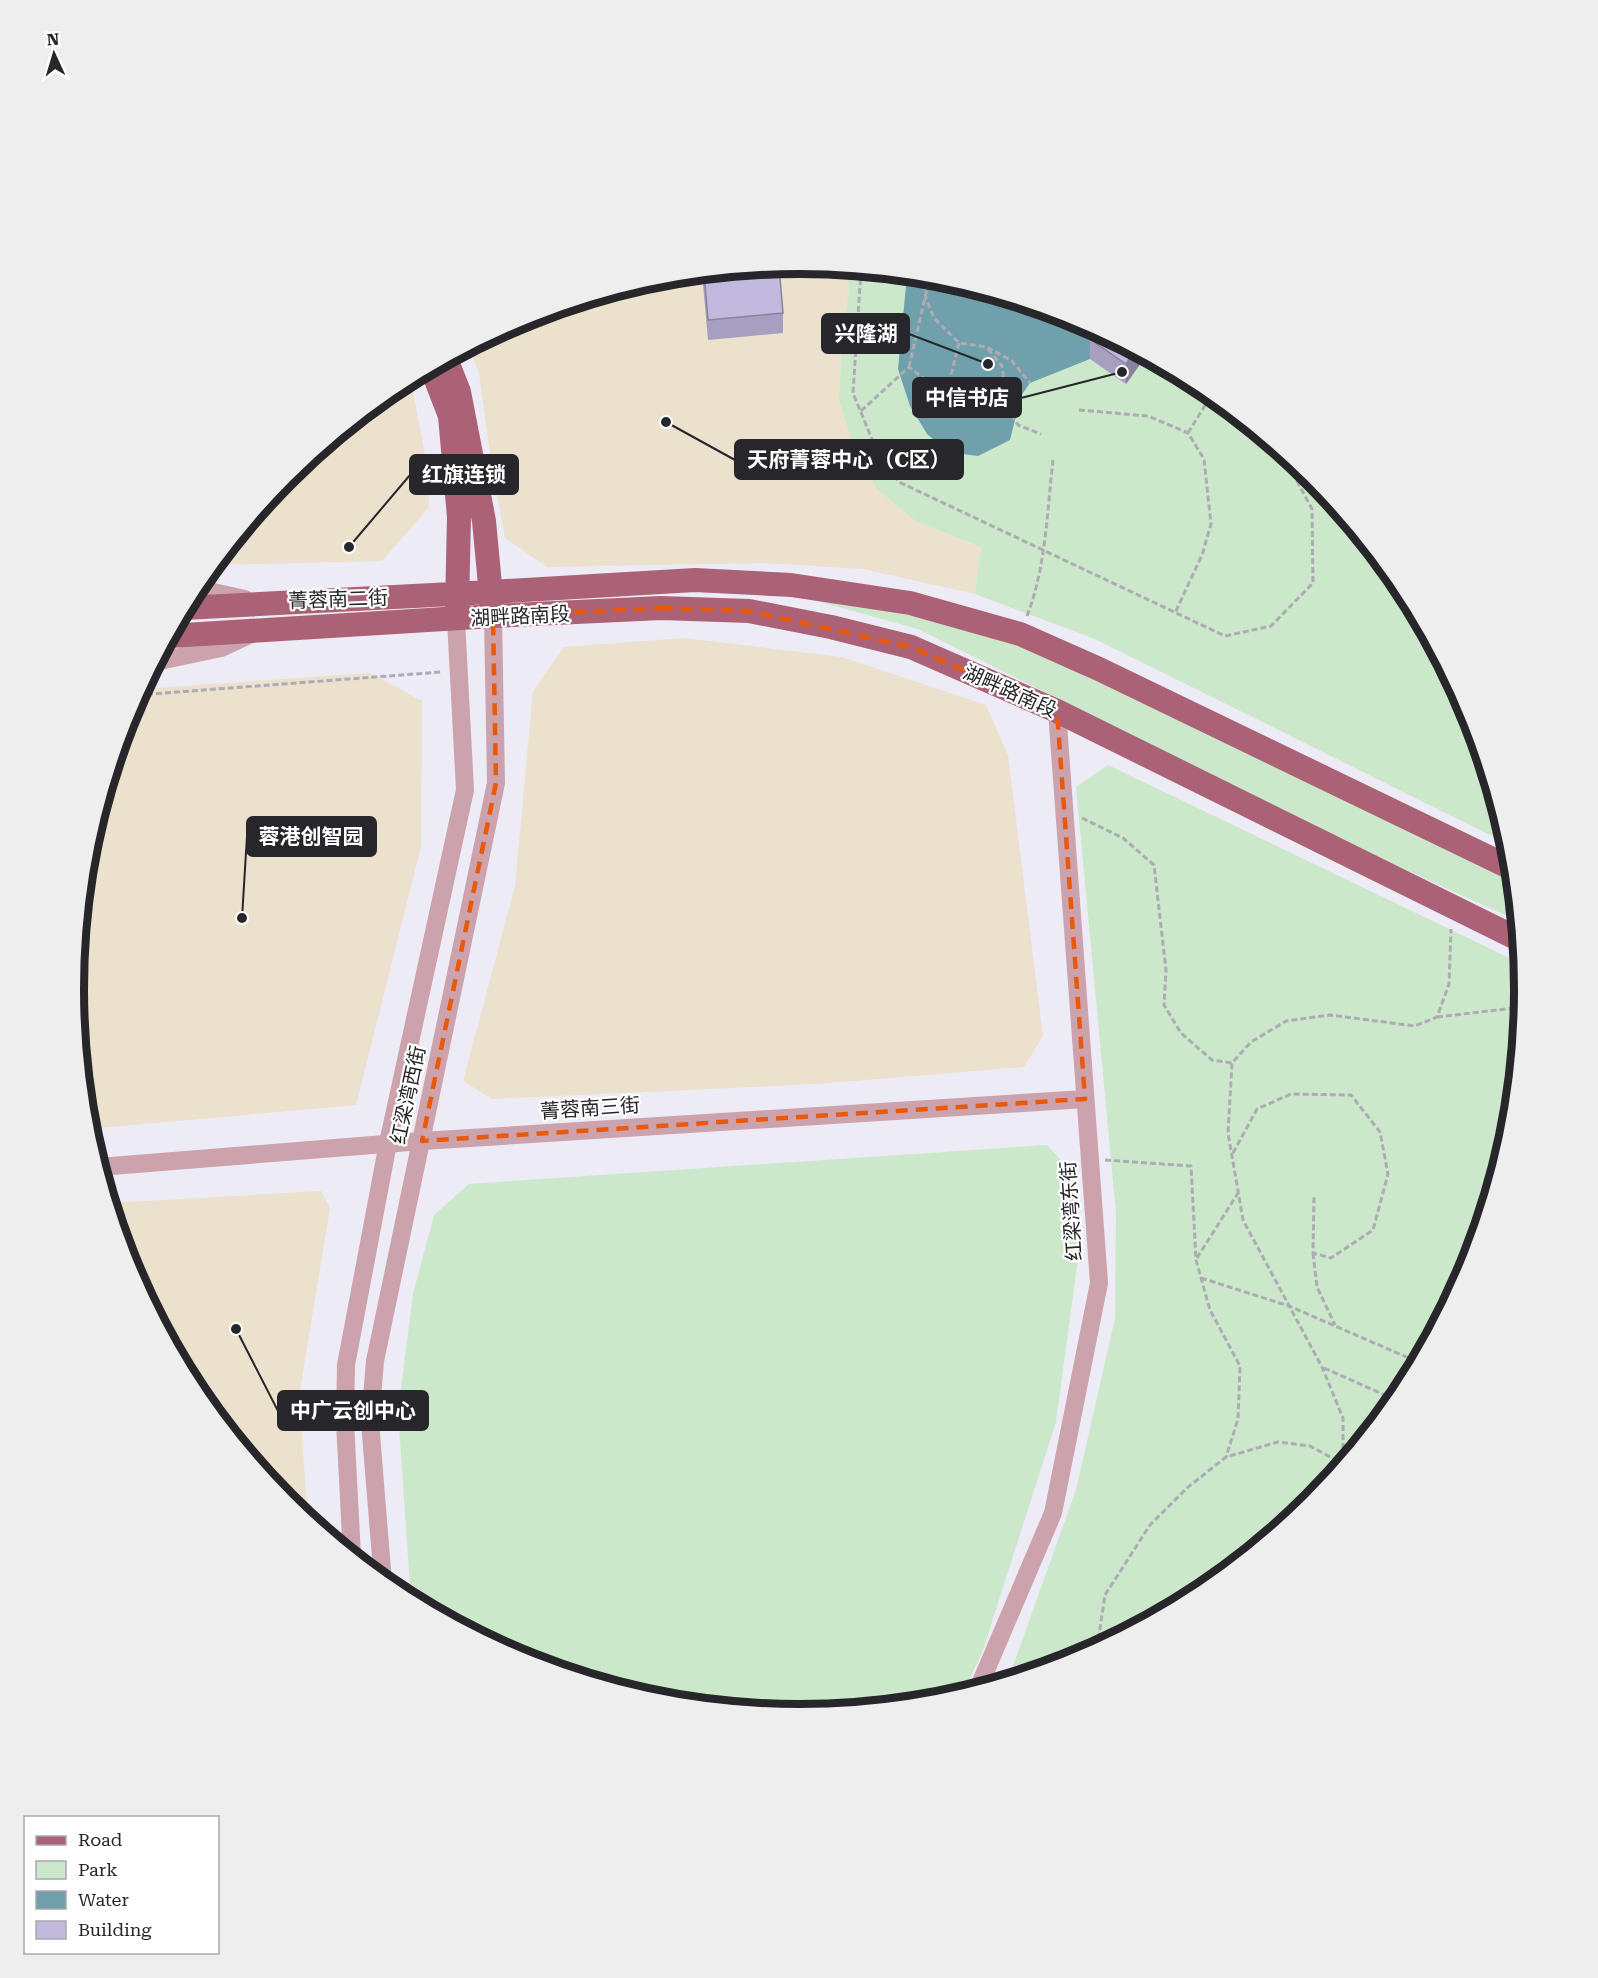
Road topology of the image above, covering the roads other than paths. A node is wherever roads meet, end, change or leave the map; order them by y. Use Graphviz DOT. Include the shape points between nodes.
graph roads {
  1 [pos="449,366"];
  2 [pos="434,375"];
  3 [pos="205,590"];
  4 [pos="491,592"];
  5 [pos="457,594"];
  6 [pos="261,603"];
  7 [pos="195,607"];
  8 [pos="493,616"];
  9 [pos="456,620"];
  10 [pos="260,630"];
  11 [pos="178,635"];
  12 [pos="165,660"];
  13 [pos="1057,711"];
  14 [pos="1502,864"];
  15 [pos="1511,936"];
  16 [pos="1085,1099"];
  17 [pos="422,1141"];
  18 [pos="388,1143"];
  19 [pos="106,1166"];
  20 [pos="351,1546"];
  21 [pos="383,1570"];
  22 [pos="982,1681"];
  1 -- 4 [label="main road" via="459,392 484,521"];
  2 -- 5 [label="main road" via="450,416 459,517"];
  3 -- 6 [label="street"];
  4 -- 5 [label="main road, 菁蓉南二街"];
  4 -- 8 [label="main road"];
  4 -- 14 [label="main road, 湖畔路南段" via="694,579 791,585 910,603 1020,634"];
  5 -- 6 [label="main road, 菁蓉南二街"];
  5 -- 9 [label="main road"];
  6 -- 7 [label="main road, 菁蓉南二街"];
  8 -- 9 [label="main road, 湖畔路南段"];
  8 -- 13 [label="main road, 湖畔路南段" via="661,608 749,611 911,647"];
  8 -- 17 [label="street, 红梁湾西街" via="496,783"];
  9 -- 10 [label="main road, 菁蓉南二街"];
  9 -- 18 [label="street, 红梁湾西街" via="465,790"];
  10 -- 11 [label="main road, 菁蓉南二街"];
  10 -- 12 [label="street" via="221,648"];
  13 -- 15 [label="main road, 湖畔路南段"];
  13 -- 16 [label="street, 红梁湾东街"];
  16 -- 17 [label="street, 菁蓉南三街"];
  16 -- 22 [label="street, 红梁湾东街" via="1099,1282 1053,1513"];
  17 -- 18 [label="street, 菁蓉南三街"];
  17 -- 21 [label="street, 红梁湾西街" via="375,1361 369,1422"];
  18 -- 19 [label="street, 菁蓉南三街"];
  18 -- 20 [label="street, 红梁湾西街" via="346,1365"];
}
